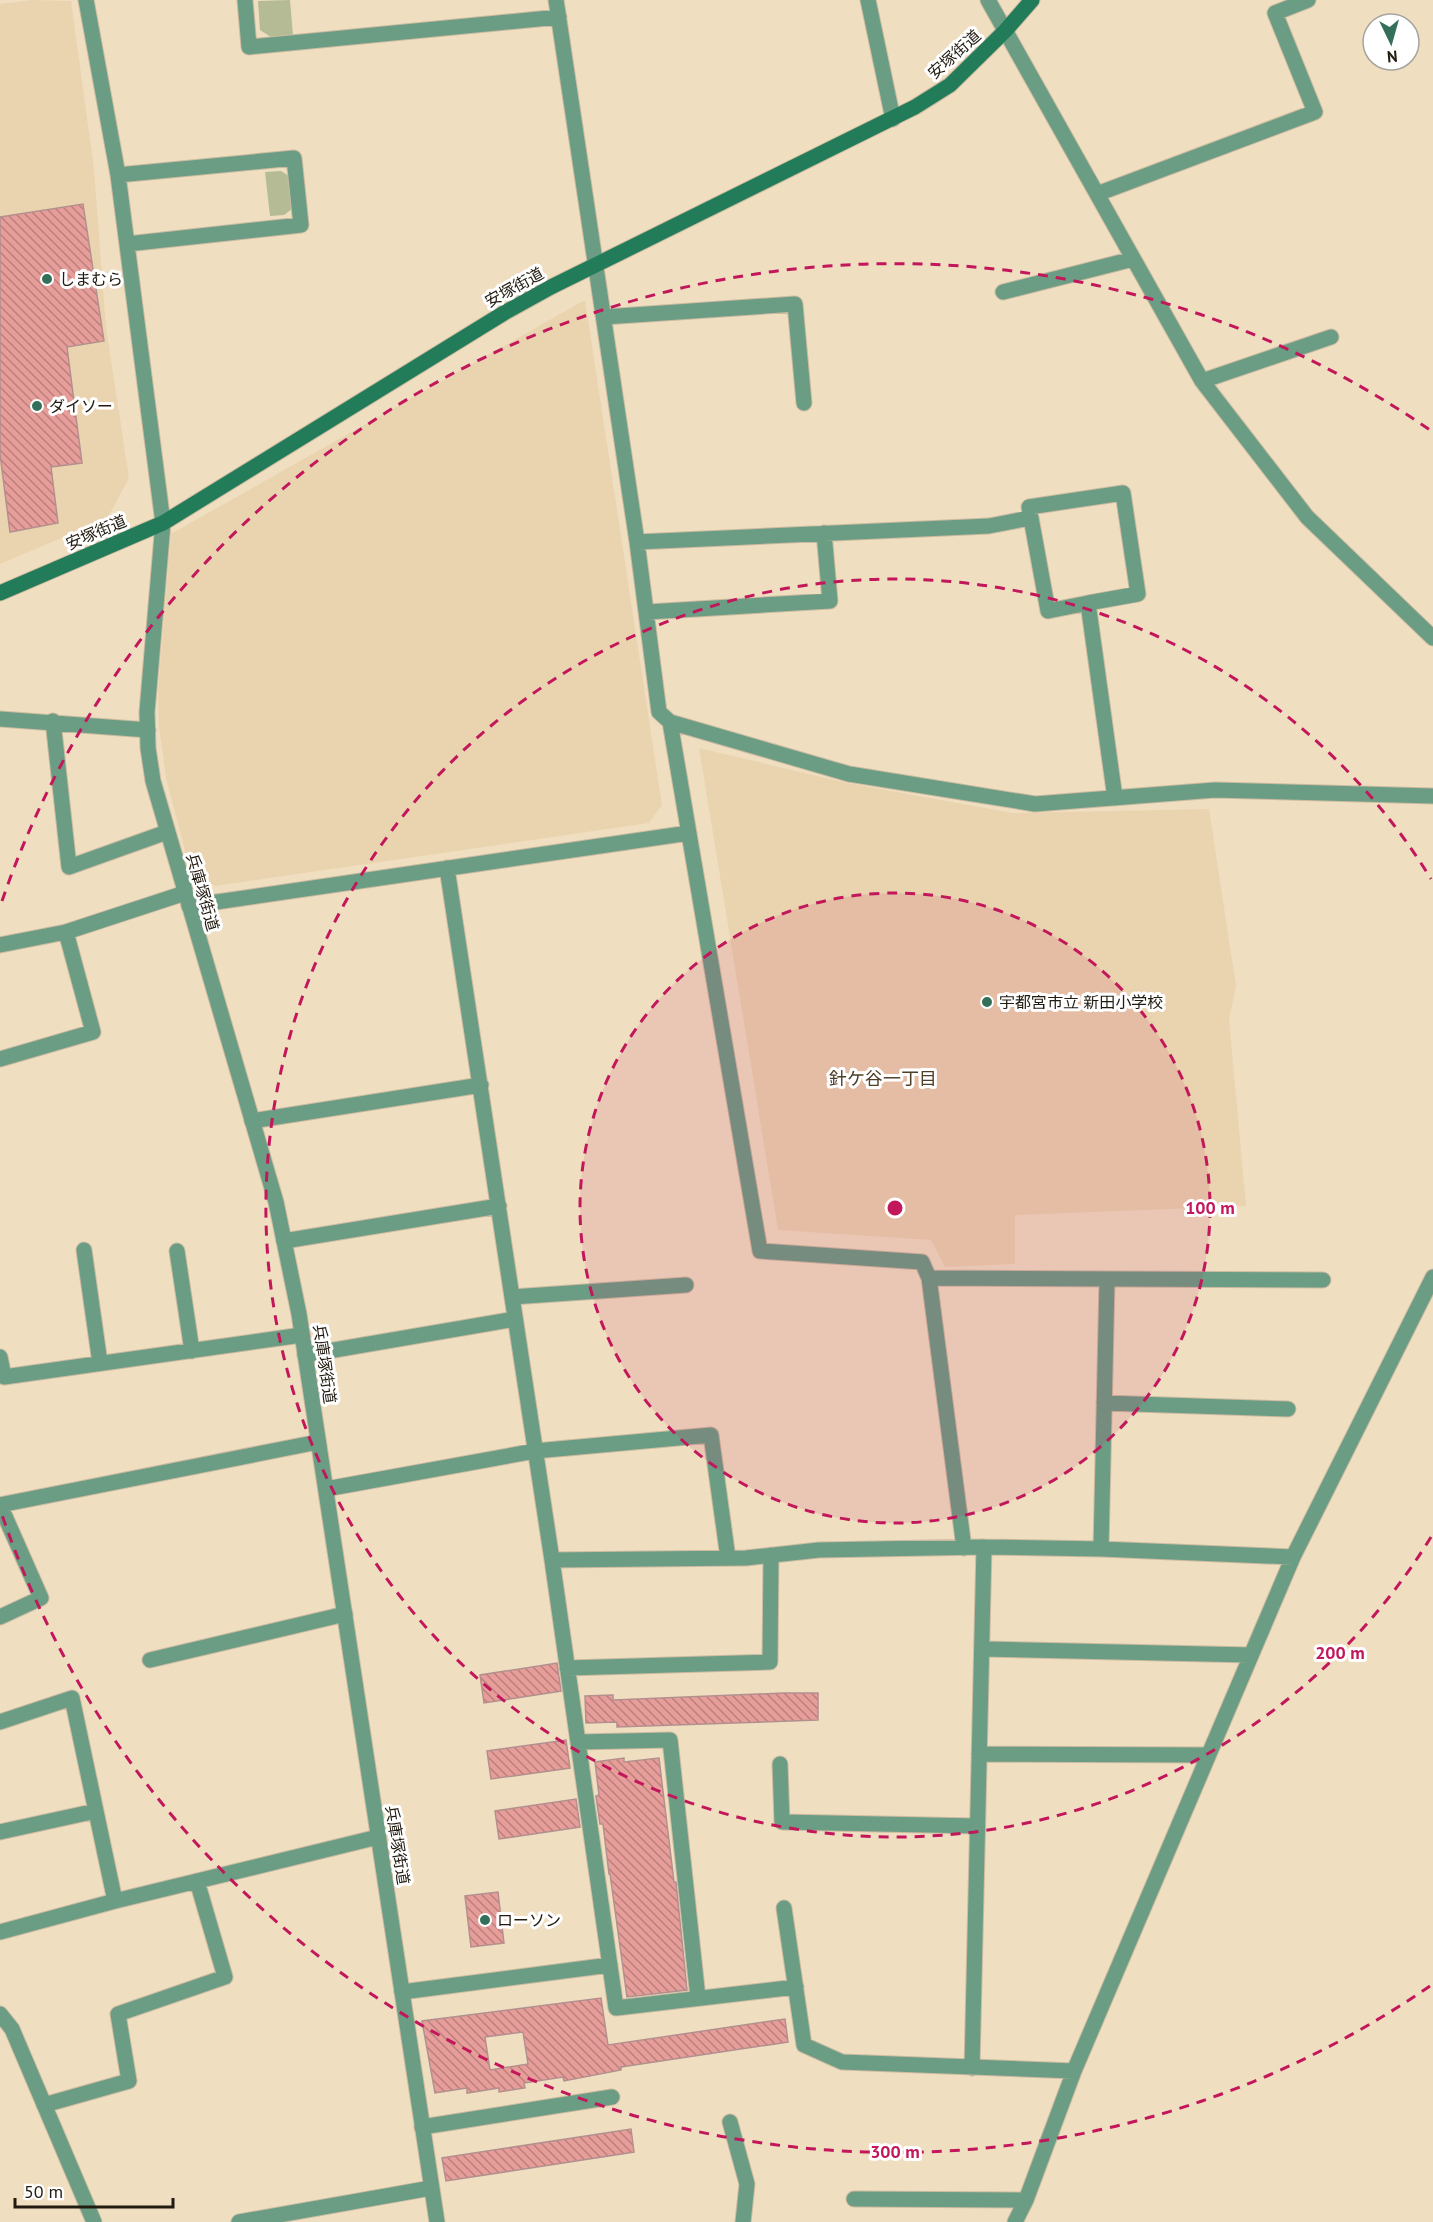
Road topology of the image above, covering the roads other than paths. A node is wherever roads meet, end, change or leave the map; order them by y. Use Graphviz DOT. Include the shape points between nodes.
graph roads {
  1 [pos="86,0"];
  2 [pos="245,0"];
  3 [pos="556,0"];
  4 [pos="868,0"];
  5 [pos="988,0"];
  6 [pos="1032,0"];
  7 [pos="1308,0"];
  8 [pos="559,17"];
  9 [pos="1005,31"];
  10 [pos="893,119"];
  11 [pos="118,175"];
  12 [pos="1097,194"];
  13 [pos="128,244"];
  14 [pos="1133,259"];
  15 [pos="597,264"];
  16 [pos="1003,292"];
  17 [pos="604,317"];
  18 [pos="1331,337"];
  19 [pos="1202,381"];
  20 [pos="804,403"];
  21 [pos="1030,518"];
  22 [pos="163,523"];
  23 [pos="824,533"];
  24 [pos="637,542"];
  25 [pos="0,592"];
  26 [pos="1088,603"];
  27 [pos="647,612"];
  28 [pos="1433,638"];
  29 [pos="0,719"];
  30 [pos="53,721"];
  31 [pos="670,722"];
  32 [pos="148,730"];
  33 [pos="1433,796"];
  34 [pos="1115,798"];
  35 [pos="167,832"];
  36 [pos="689,832"];
  37 [pos="447,868"];
  38 [pos="187,899"];
  39 [pos="66,932"];
  40 [pos="0,945"];
  41 [pos="0,1059"];
  42 [pos="481,1085"];
  43 [pos="252,1121"];
  44 [pos="499,1206"];
  45 [pos="284,1241"];
  46 [pos="84,1250"];
  47 [pos="177,1251"];
  48 [pos="1433,1277"];
  49 [pos="929,1278"];
  50 [pos="1107,1280"];
  51 [pos="1323,1280"];
  52 [pos="686,1285"];
  53 [pos="512,1297"];
  54 [pos="515,1318"];
  55 [pos="302,1335"];
  56 [pos="192,1351"];
  57 [pos="305,1355"];
  58 [pos="0,1357"];
  59 [pos="100,1363"];
  60 [pos="1104,1403"];
  61 [pos="1288,1409"];
  62 [pos="318,1442"];
  63 [pos="535,1451"];
  64 [pos="326,1489"];
  65 [pos="984,1547"];
  66 [pos="964,1548"];
  67 [pos="1101,1549"];
  68 [pos="771,1555"];
  69 [pos="1293,1557"];
  70 [pos="728,1558"];
  71 [pos="552,1560"];
  72 [pos="345,1614"];
  73 [pos="0,1617"];
  74 [pos="982,1649"];
  75 [pos="1251,1655"];
  76 [pos="150,1660"];
  77 [pos="567,1668"];
  78 [pos="0,1722"];
  79 [pos="578,1742"];
  80 [pos="979,1754"];
  81 [pos="1208,1755"];
  82 [pos="780,1764"];
  83 [pos="96,1811"];
  84 [pos="977,1826"];
  85 [pos="0,1832"];
  86 [pos="378,1837"];
  87 [pos="197,1881"];
  88 [pos="115,1901"];
  89 [pos="784,1908"];
  90 [pos="0,1932"];
  91 [pos="610,1965"];
  92 [pos="796,1987"];
  93 [pos="402,1992"];
  94 [pos="698,1998"];
  95 [pos="0,2014"];
  96 [pos="972,2068"];
  97 [pos="1074,2071"];
  98 [pos="612,2097"];
  99 [pos="44,2105"];
  100 [pos="730,2122"];
  101 [pos="422,2127"];
  102 [pos="431,2187"];
  103 [pos="854,2199"];
  104 [pos="1026,2200"];
  105 [pos="94,2222"];
  106 [pos="239,2222"];
  107 [pos="436,2222"];
  108 [pos="743,2222"];
  109 [pos="1015,2222"];
  1 -- 11 [label="street, 兵庫塚街道"];
  2 -- 8 [label="street" via="249,47"];
  3 -- 8 [label="street"];
  4 -- 10 [label="street"];
  5 -- 9 [label="street"];
  6 -- 9 [label="main road, 安塚街道"];
  7 -- 12 [label="street" via="1275,13 1314,112"];
  8 -- 15 [label="street"];
  9 -- 10 [label="main road, 安塚街道" via="950,85"];
  9 -- 12 [label="street"];
  10 -- 15 [label="main road, 安塚街道"];
  11 -- 13 [label="street, 兵庫塚街道"];
  11 -- 13 [label="street" via="294,158 301,225"];
  12 -- 14 [label="street"];
  13 -- 22 [label="street, 兵庫塚街道"];
  14 -- 16 [label="street"];
  14 -- 19 [label="street"];
  15 -- 17 [label="street"];
  15 -- 22 [label="main road, 安塚街道" via="448,346"];
  17 -- 20 [label="street" via="795,304"];
  17 -- 24 [label="street"];
  18 -- 19 [label="street"];
  19 -- 28 [label="street" via="1307,517"];
  21 -- 23 [label="street" via="989,526"];
  21 -- 26 [label="street" via="1048,611"];
  21 -- 26 [label="street" via="1029,507 1123,493 1138,594"];
  22 -- 25 [label="main road, 安塚街道"];
  22 -- 32 [label="street, 兵庫塚街道"];
  23 -- 24 [label="street"];
  23 -- 27 [label="street" via="830,601"];
  24 -- 27 [label="street"];
  26 -- 34 [label="street"];
  27 -- 31 [label="street" via="659,712"];
  29 -- 30 [label="street"];
  30 -- 32 [label="street"];
  30 -- 35 [label="street" via="69,867"];
  31 -- 34 [label="street" via="849,774 1035,804"];
  31 -- 36 [label="street"];
  32 -- 35 [label="street, 兵庫塚街道" via="153,781"];
  33 -- 34 [label="street" via="1215,790"];
  35 -- 38 [label="street, 兵庫塚街道"];
  36 -- 37 [label="street"];
  36 -- 49 [label="street" via="760,1251 922,1262"];
  37 -- 38 [label="street"];
  37 -- 42 [label="street"];
  38 -- 39 [label="street"];
  38 -- 43 [label="street, 兵庫塚街道"];
  39 -- 40 [label="street"];
  39 -- 41 [label="street" via="93,1032"];
  42 -- 43 [label="street"];
  42 -- 44 [label="street"];
  43 -- 45 [label="street, 兵庫塚街道"];
  44 -- 45 [label="street"];
  44 -- 53 [label="street"];
  45 -- 55 [label="street, 兵庫塚街道"];
  46 -- 59 [label="street"];
  47 -- 56 [label="street"];
  48 -- 69 [label="street"];
  49 -- 50 [label="street"];
  49 -- 66 [label="street"];
  50 -- 51 [label="street"];
  50 -- 60 [label="street"];
  52 -- 53 [label="street"];
  53 -- 54 [label="street"];
  54 -- 57 [label="street"];
  54 -- 63 [label="street"];
  55 -- 56 [label="street"];
  55 -- 57 [label="street, 兵庫塚街道"];
  56 -- 59 [label="street"];
  57 -- 62 [label="street, 兵庫塚街道"];
  58 -- 59 [label="street" via="4,1377"];
  60 -- 61 [label="street"];
  60 -- 67 [label="street"];
  62 -- 64 [label="street, 兵庫塚街道"];
  62 -- 73 [label="street" via="0,1505 41,1598"];
  63 -- 64 [label="street"];
  63 -- 70 [label="street" via="711,1435"];
  63 -- 71 [label="street"];
  64 -- 72 [label="street, 兵庫塚街道"];
  65 -- 66 [label="street"];
  65 -- 67 [label="street"];
  65 -- 74 [label="street"];
  66 -- 68 [label="street" via="819,1550"];
  67 -- 69 [label="street"];
  68 -- 70 [label="street"];
  68 -- 77 [label="street" via="770,1662"];
  69 -- 75 [label="street"];
  70 -- 71 [label="street"];
  71 -- 77 [label="street"];
  72 -- 76 [label="street"];
  72 -- 86 [label="street, 兵庫塚街道"];
  74 -- 75 [label="street"];
  74 -- 80 [label="street"];
  75 -- 81 [label="street"];
  77 -- 79 [label="street"];
  78 -- 83 [label="street" via="72,1698"];
  79 -- 91 [label="street"];
  79 -- 94 [label="street" via="670,1740"];
  80 -- 81 [label="street"];
  80 -- 84 [label="street"];
  81 -- 97 [label="street"];
  82 -- 84 [label="street" via="782,1822"];
  83 -- 85 [label="street"];
  83 -- 88 [label="street"];
  84 -- 96 [label="street"];
  86 -- 87 [label="street"];
  86 -- 93 [label="street, 兵庫塚街道"];
  87 -- 88 [label="street"];
  87 -- 99 [label="street" via="225,1977 118,2014 129,2081"];
  88 -- 90 [label="street"];
  89 -- 92 [label="street"];
  91 -- 93 [label="street"];
  91 -- 94 [label="street" via="616,2008"];
  92 -- 94 [label="street"];
  92 -- 96 [label="street" via="804,2045 842,2062"];
  93 -- 101 [label="street, 兵庫塚街道"];
  95 -- 99 [label="street" via="12,2029"];
  96 -- 97 [label="street"];
  97 -- 104 [label="street"];
  98 -- 101 [label="street"];
  99 -- 105 [label="street"];
  100 -- 108 [label="street" via="747,2184"];
  101 -- 102 [label="street, 兵庫塚街道"];
  102 -- 106 [label="street"];
  102 -- 107 [label="street, 兵庫塚街道"];
  103 -- 104 [label="street"];
  104 -- 109 [label="street"];
}
